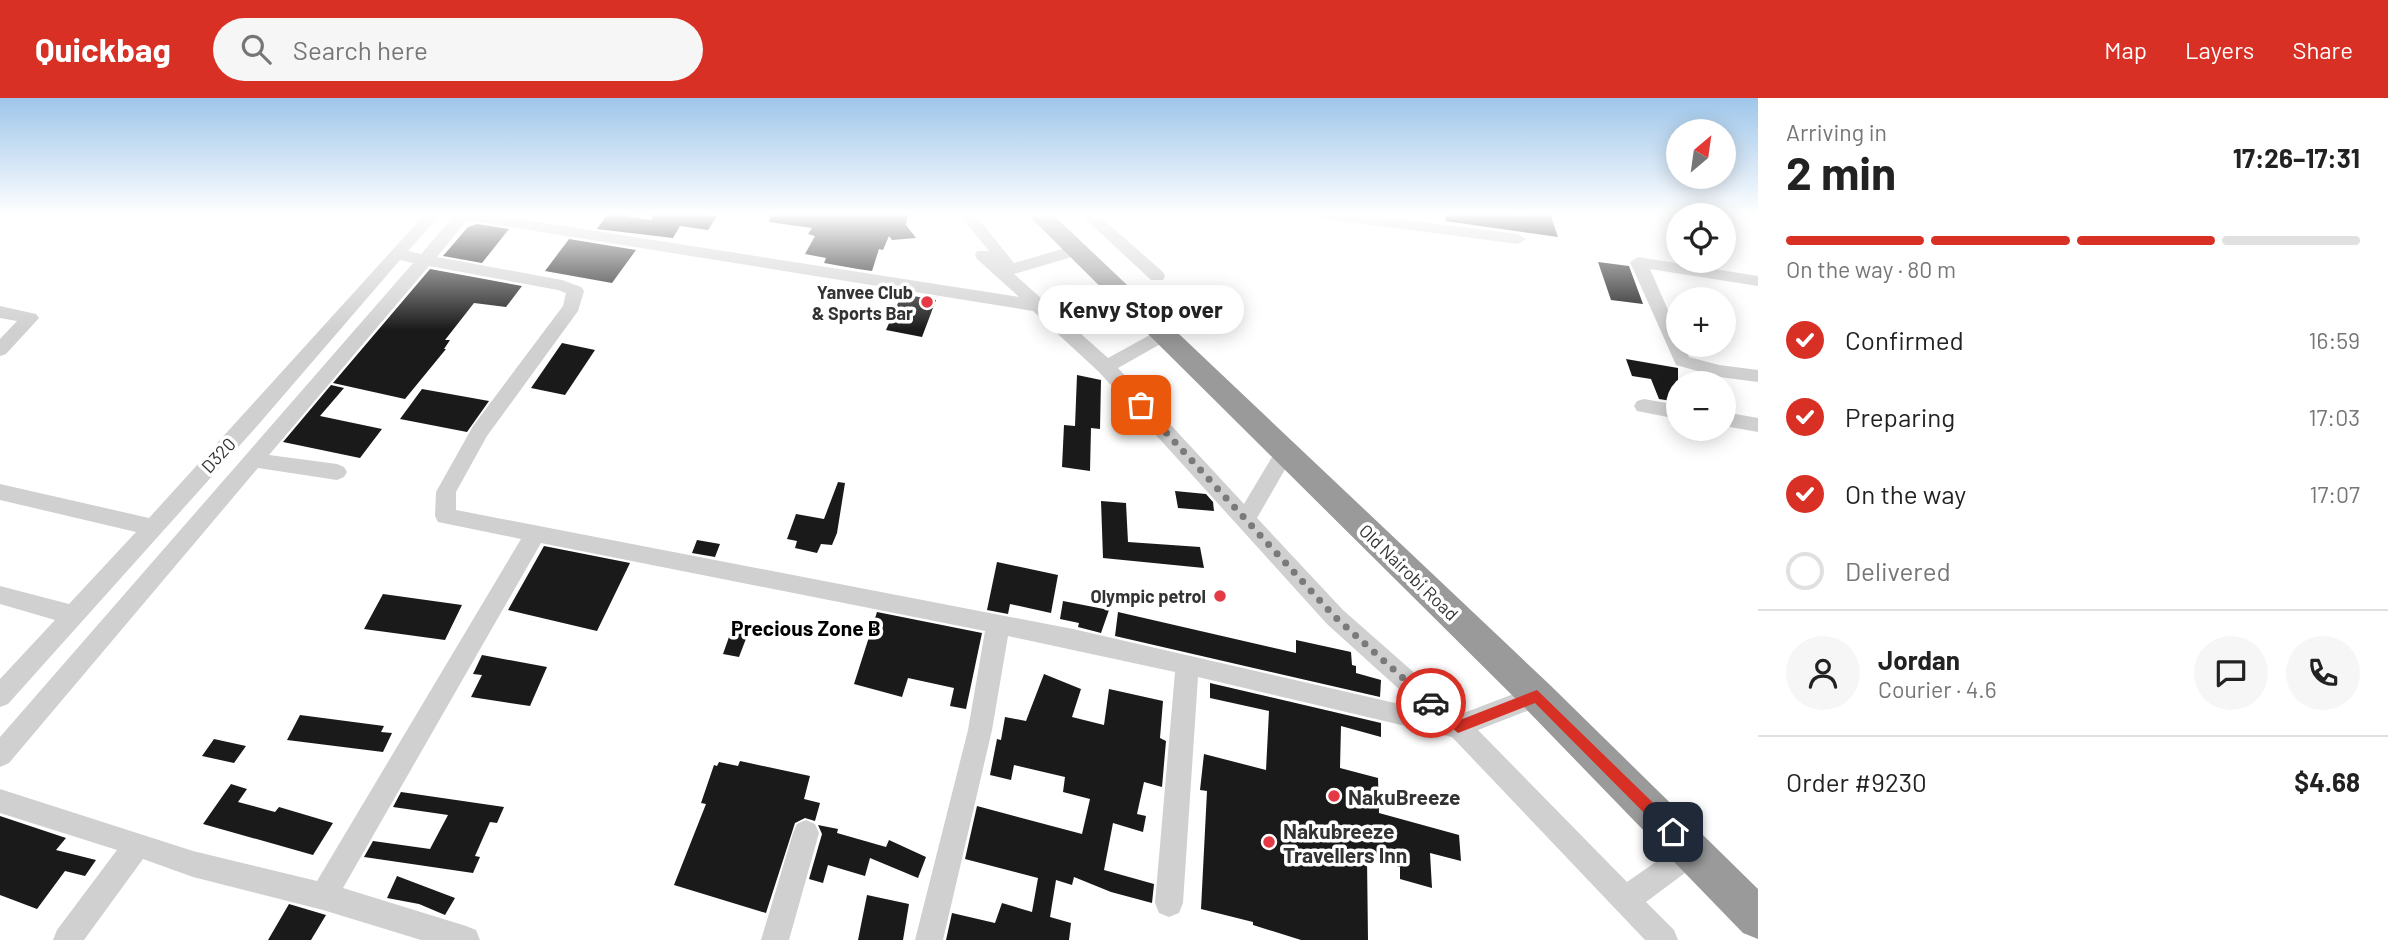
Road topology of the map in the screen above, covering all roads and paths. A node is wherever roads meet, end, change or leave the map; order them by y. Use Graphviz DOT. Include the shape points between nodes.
graph roads {
  1 [pos="429,252"];
  2 [pos="703,252"];
  3 [pos="994,252"];
  4 [pos="1024,252"];
  5 [pos="1077,252"];
  6 [pos="1131,252"];
  7 [pos="395,254"];
  8 [pos="983,255"];
  9 [pos="424,260"];
  10 [pos="1007,271"];
  11 [pos="1157,276"];
  12 [pos="1758,281"];
  13 [pos="1040,306"];
  14 [pos="0,312"];
  15 [pos="1166,334"];
  16 [pos="318,342"];
  17 [pos="349,346"];
  18 [pos="0,350"];
  19 [pos="1106,366"];
  20 [pos="1758,376"];
  21 [pos="1644,406"];
  22 [pos="1666,410"];
  23 [pos="251,420"];
  24 [pos="1736,421"];
  25 [pos="282,424"];
  26 [pos="1758,425"];
  27 [pos="1285,452"];
  28 [pos="254,460"];
  29 [pos="337,472"];
  30 [pos="0,492"];
  31 [pos="181,495"];
  32 [pos="217,503"];
  33 [pos="1246,519"];
  34 [pos="152,527"];
  35 [pos="535,534"];
  36 [pos="0,595"];
  37 [pos="73,615"];
  38 [pos="998,625"];
  39 [pos="1187,664"];
  40 [pos="0,696"];
  41 [pos="1537,696"];
  42 [pos="1458,727"];
  43 [pos="0,755"];
  44 [pos="0,801"];
  45 [pos="806,834"];
  46 [pos="138,844"];
  47 [pos="1692,852"];
  48 [pos="323,896"];
  49 [pos="1625,900"];
  50 [pos="1170,903"];
  51 [pos="1758,918"];
  52 [pos="67,940"];
  53 [pos="466,940"];
  54 [pos="775,940"];
  55 [pos="929,940"];
  56 [pos="1664,940"];
  1 -- 9 [label="street"];
  2 -- 13 [label="street"];
  3 -- 10 [label="street"];
  4 -- 10 [label="street"];
  5 -- 15 [label="highway, Old Nairobi Road"];
  6 -- 11 [label="street"];
  7 -- 9 [label="street"];
  7 -- 16 [label="street, D320 / D320"];
  8 -- 10 [label="street"];
  9 -- 17 [label="street"];
  9 -- 35 [label="street" via="575,291 572,307 480,431 446,492 445,516"];
  10 -- 13 [label="street"];
  12 -- 20 [label="street" via="1638,262 1682,360"];
  13 -- 19 [label="street"];
  14 -- 18 [label="street" via="30,318"];
  15 -- 19 [label="street"];
  15 -- 27 [label="highway, Old Nairobi Road"];
  16 -- 17 [label="street"];
  16 -- 23 [label="street, D320 / D320"];
  17 -- 25 [label="street"];
  19 -- 33 [label="street"];
  21 -- 22 [label="street"];
  23 -- 25 [label="street"];
  23 -- 31 [label="street, D320 / D320"];
  24 -- 26 [label="street"];
  25 -- 28 [label="street"];
  27 -- 33 [label="street"];
  27 -- 41 [label="highway, Old Nairobi Road"];
  28 -- 29 [label="street"];
  28 -- 32 [label="street"];
  30 -- 34 [label="street"];
  31 -- 32 [label="street"];
  31 -- 34 [label="street, D320 / D320"];
  32 -- 43 [label="street"];
  33 -- 42 [label="street" via="1335,617"];
  34 -- 37 [label="street, D320 / D320"];
  35 -- 38 [label="street"];
  35 -- 48 [label="street"];
  36 -- 37 [label="street"];
  37 -- 40 [label="street, D320 / D320"];
  38 -- 39 [label="street"];
  38 -- 55 [label="street" via="980,730"];
  39 -- 42 [label="street"];
  39 -- 50 [label="street"];
  41 -- 42 [label="street"];
  41 -- 47 [label="highway, Old Nairobi Road"];
  42 -- 49 [label="street"];
  44 -- 46 [label="street"];
  45 -- 54 [label="street"];
  46 -- 48 [label="street" via="193,864"];
  46 -- 52 [label="street"];
  47 -- 49 [label="street"];
  47 -- 51 [label="highway, Old Nairobi Road"];
  48 -- 53 [label="street"];
  49 -- 56 [label="street"];
}
